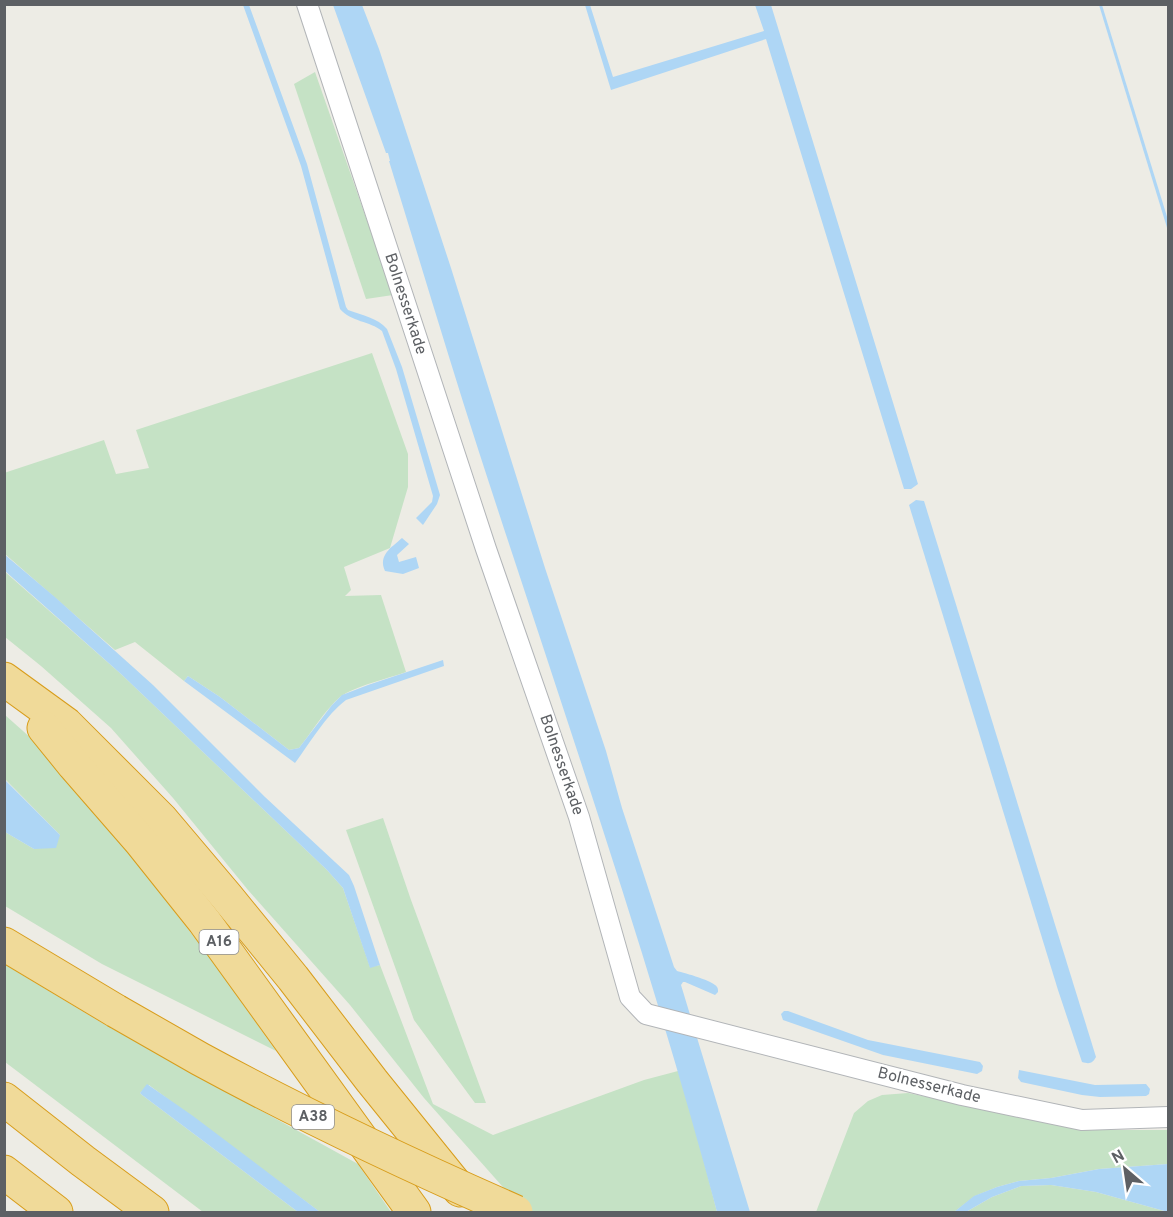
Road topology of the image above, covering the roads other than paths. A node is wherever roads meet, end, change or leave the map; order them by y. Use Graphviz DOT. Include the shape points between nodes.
graph roads {
  1 [pos="307,4"];
  2 [pos="4,679"];
  3 [pos="4,687"];
  4 [pos="4,944"];
  5 [pos="4,1099"];
  6 [pos="1168,1117"];
  7 [pos="4,1172"];
  8 [pos="56,1212"];
  9 [pos="152,1212"];
  10 [pos="414,1212"];
  11 [pos="478,1212"];
  12 [pos="516,1212"];
  1 -- 6 [label="street, Bolnesserkade" via="486,549 579,817 630,997 646,1014 962,1095 1082,1120"];
  2 -- 11 [label="highway" via="66,724 161,819"];
  3 -- 10 [label="highway, A16" via="47,731 204,921"];
  4 -- 12 [label="highway, A38, bridge" via="200,1059 428,1173"];
  5 -- 9 [label="highway"];
  7 -- 8 [label="highway"];
}
